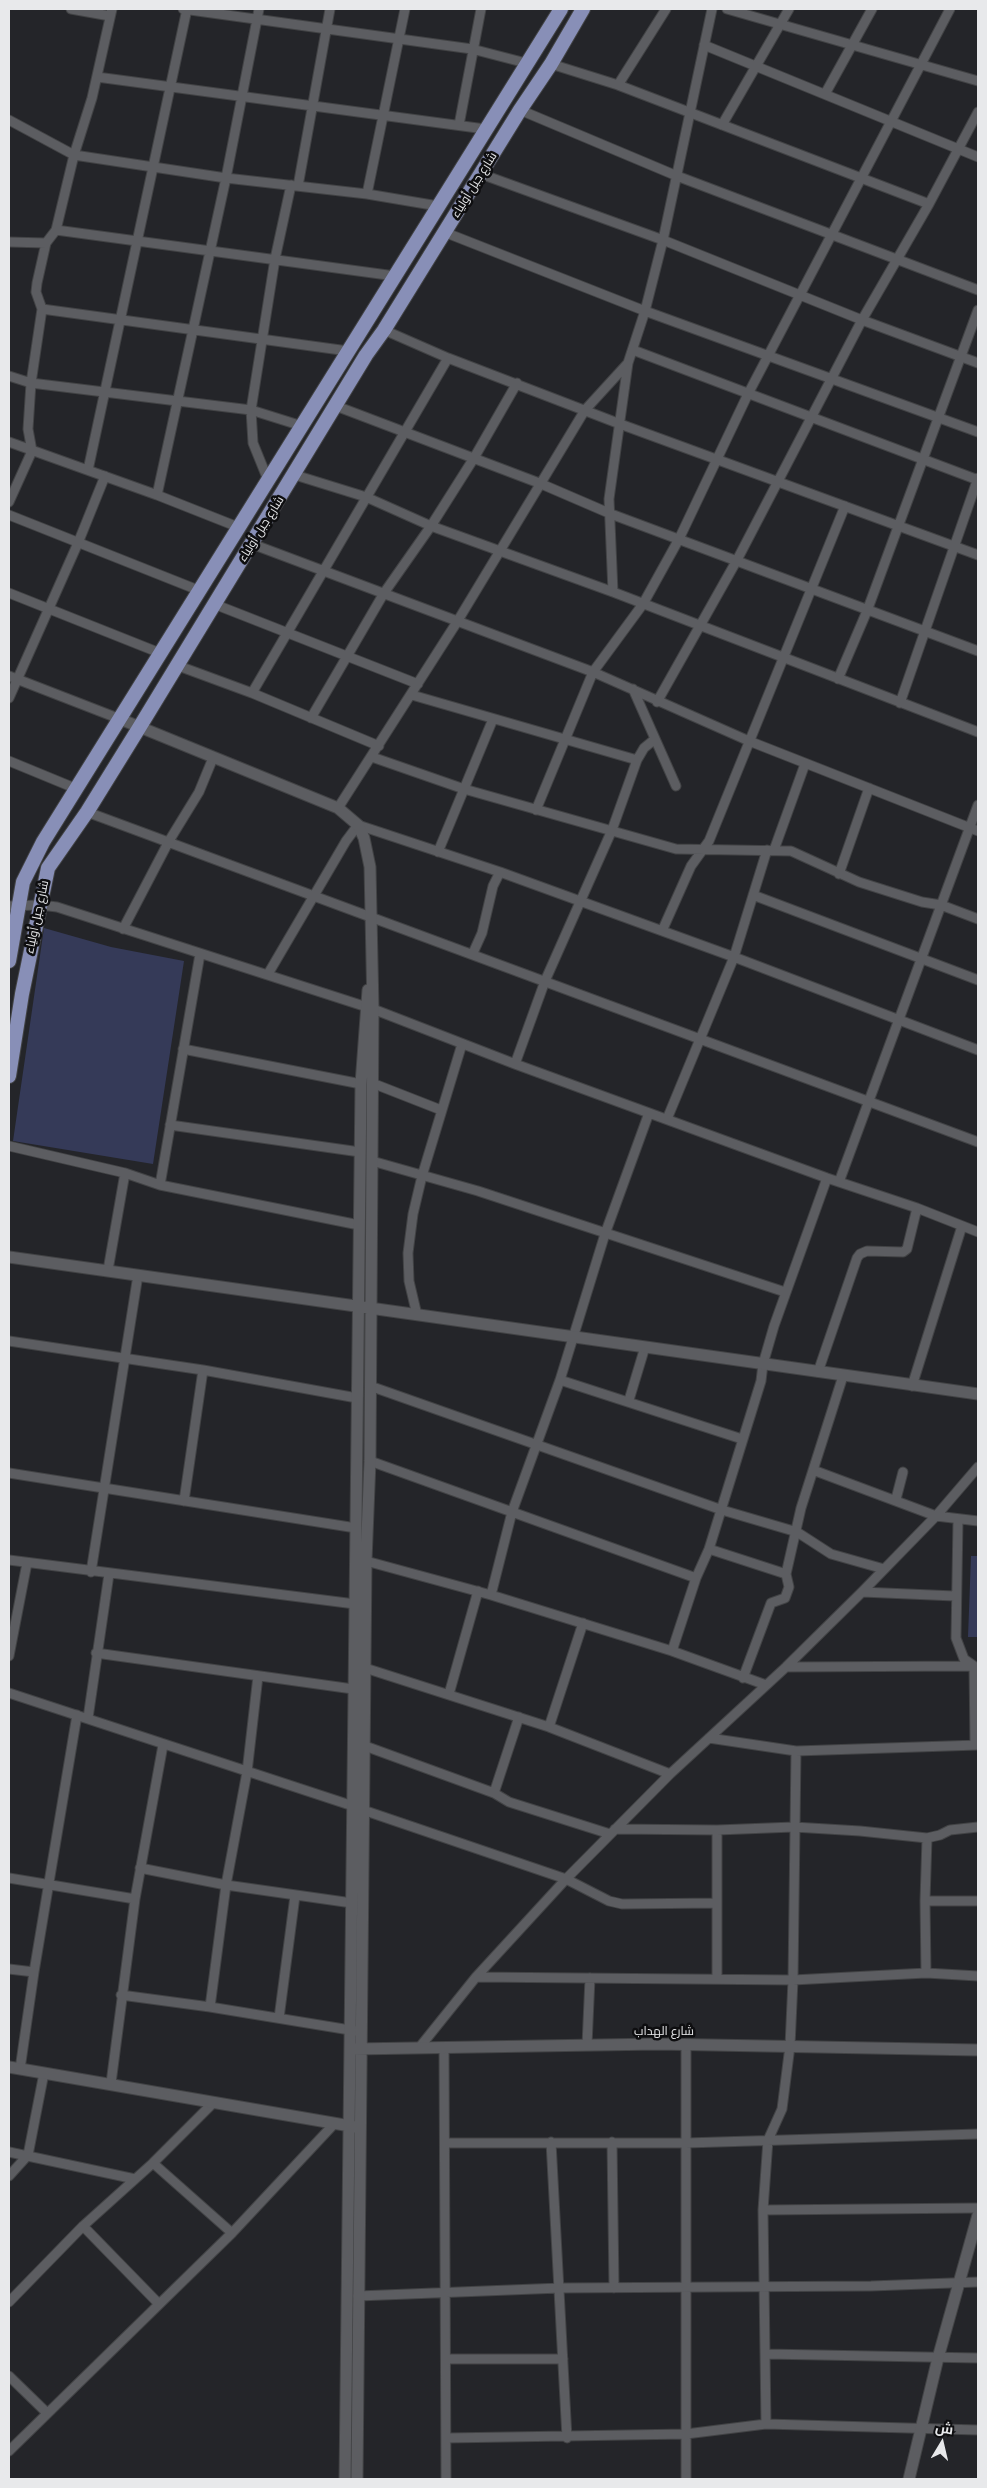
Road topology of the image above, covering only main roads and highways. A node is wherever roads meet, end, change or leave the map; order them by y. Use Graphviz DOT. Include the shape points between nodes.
graph roads {
  1 [pos="561,9"];
  2 [pos="583,9"];
  3 [pos="14,906"];
  4 [pos="9,961"];
  5 [pos="9,1076"];
  1 -- 3 [label="main road, شارع جبل أولياء" via="198,590 25,876"];
  2 -- 5 [label="main road, شارع جبل أولياء" via="366,355 139,728 48,868"];
  3 -- 4 [label="main road, شارع جبل أولياء"];
}
